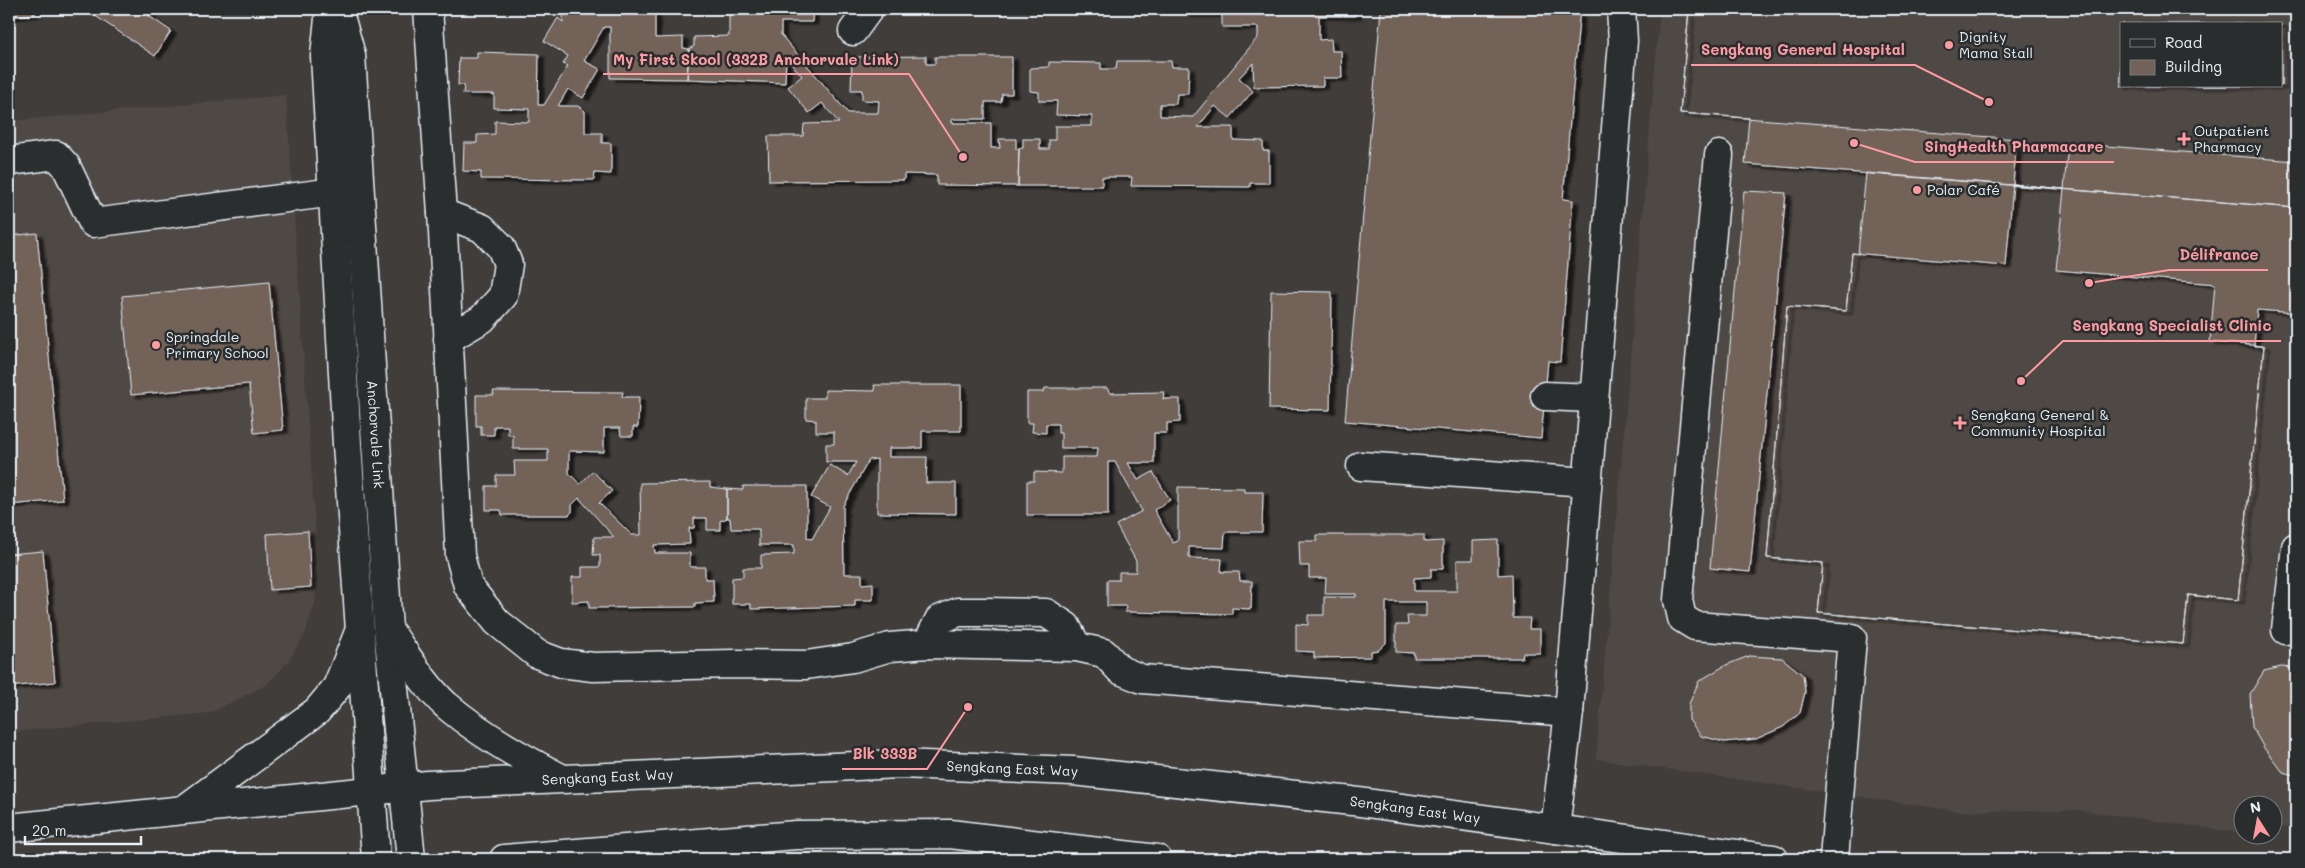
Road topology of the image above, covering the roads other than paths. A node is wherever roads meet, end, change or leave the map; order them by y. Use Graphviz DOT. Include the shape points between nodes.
graph roads {
  1 [pos="330,9"];
  2 [pos="338,9"];
  3 [pos="428,9"];
  4 [pos="869,9"];
  5 [pos="1621,9"];
  6 [pos="853,31"];
  7 [pos="1719,155"];
  8 [pos="9,161"];
  9 [pos="334,192"];
  10 [pos="442,213"];
  11 [pos="448,338"];
  12 [pos="1545,396"];
  13 [pos="1594,398"];
  14 [pos="1362,466"];
  15 [pos="1587,482"];
  16 [pos="2296,547"];
  17 [pos="388,629"];
  18 [pos="2286,630"];
  19 [pos="359,632"];
  20 [pos="1569,712"];
  21 [pos="559,777"];
  22 [pos="403,787"];
  23 [pos="372,791"];
  24 [pos="184,810"];
  25 [pos="9,828"];
  26 [pos="1555,829"];
  27 [pos="619,854"];
  28 [pos="376,859"];
  29 [pos="411,859"];
  30 [pos="504,859"];
  31 [pos="1157,859"];
  32 [pos="1774,859"];
  33 [pos="1834,859"];
  1 -- 9 [label="main road" via="324,56"];
  2 -- 17 [label="main road, Anchorvale Link" via="351,55"];
  3 -- 10 [label="main road"];
  4 -- 6 [label="main road"];
  5 -- 13 [label="main road" via="1623,41"];
  7 -- 33 [label="main road" via="1678,600 1682,618 1695,626 1852,638"];
  8 -- 9 [label="main road" via="56,155 66,166 93,223"];
  9 -- 19 [label="main road"];
  10 -- 11 [label="main road"];
  10 -- 11 [label="main road" via="482,228 501,247 508,264 504,296 482,320"];
  11 -- 20 [label="main road" via="460,556 468,586 497,622 537,654 561,663 593,667 806,665 853,658 890,647 927,644 1077,647 1104,653 1120,670 1142,679"];
  12 -- 13 [label="main road"];
  13 -- 15 [label="main road"];
  14 -- 15 [label="main road"];
  15 -- 20 [label="main road"];
  16 -- 18 [label="main road"];
  17 -- 21 [label="main road" via="424,680 446,704 522,758"];
  17 -- 22 [label="main road, Anchorvale Link"];
  19 -- 23 [label="main road"];
  19 -- 24 [label="main road" via="337,686 317,712"];
  20 -- 26 [label="main road"];
  21 -- 22 [label="main road, Sengkang East Way"];
  21 -- 26 [label="main road, Sengkang East Way" via="900,764 1073,771 1352,801"];
  22 -- 23 [label="main road, Sengkang East Way"];
  22 -- 29 [label="main road, Anchorvale Link"];
  23 -- 24 [label="main road, Sengkang East Way"];
  23 -- 28 [label="main road"];
  24 -- 25 [label="main road, Sengkang East Way"];
  26 -- 32 [label="main road, Sengkang East Way"];
  27 -- 30 [label="main road"];
  27 -- 31 [label="main road" via="796,835 950,834"];
}
